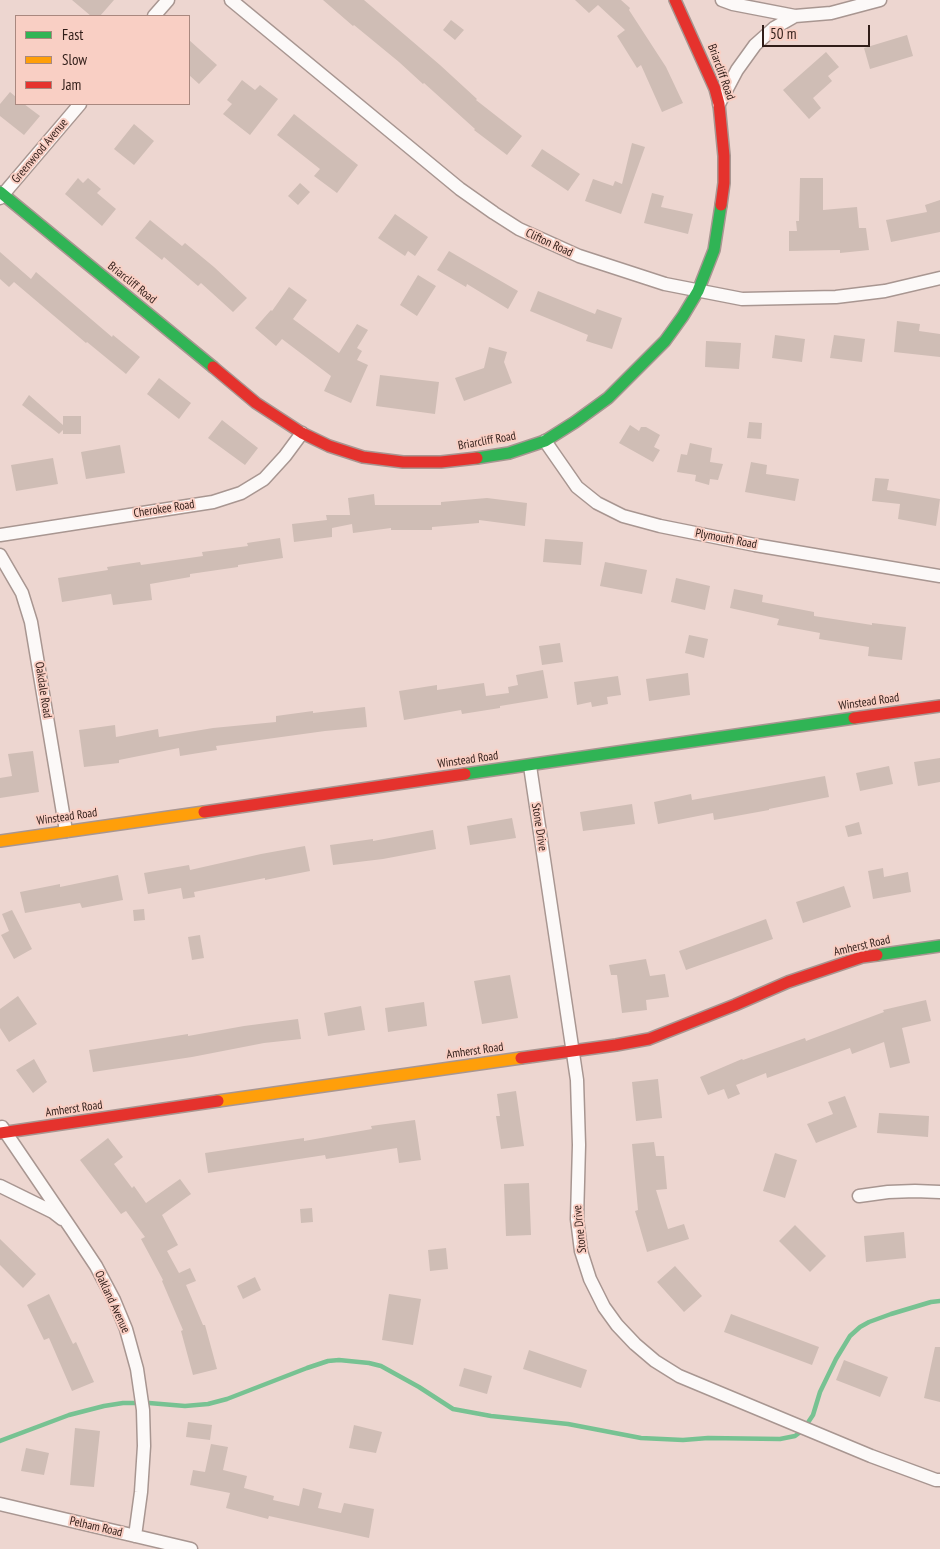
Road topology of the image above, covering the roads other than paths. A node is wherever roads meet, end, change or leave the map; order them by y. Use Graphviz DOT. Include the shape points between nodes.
graph roads {
  1 [pos="168,0"];
  2 [pos="231,0"];
  3 [pos="675,0"];
  4 [pos="722,0"];
  5 [pos="880,0"];
  6 [pos="155,15"];
  7 [pos="795,16"];
  8 [pos="719,104"];
  9 [pos="79,105"];
  10 [pos="1,195"];
  11 [pos="937,280"];
  12 [pos="698,291"];
  13 [pos="302,433"];
  14 [pos="545,441"];
  15 [pos="0,535"];
  16 [pos="0,554"];
  17 [pos="940,576"];
  18 [pos="940,706"];
  19 [pos="530,766"];
  20 [pos="66,831"];
  21 [pos="0,841"];
  22 [pos="940,946"];
  23 [pos="573,1050"];
  24 [pos="2,1130"];
  25 [pos="0,1186"];
  26 [pos="940,1192"];
  27 [pos="859,1196"];
  28 [pos="68,1223"];
  29 [pos="940,1480"];
  30 [pos="0,1504"];
  31 [pos="134,1536"];
  32 [pos="191,1549"];
  1 -- 6 [label="street"];
  2 -- 12 [label="street, Clifton Road" via="460,190 494,214 549,244 579,256"];
  3 -- 8 [label="street, Briarcliff Road"];
  4 -- 7 [label="street"];
  5 -- 7 [label="street" via="831,13"];
  7 -- 8 [label="street" via="755,44"];
  8 -- 12 [label="street, Briarcliff Road" via="724,183 714,250"];
  9 -- 10 [label="street, Greenwood Avenue"];
  10 -- 13 [label="street, Briarcliff Road" via="256,403"];
  11 -- 12 [label="street, Clifton Road" via="885,290 797,298 742,299"];
  12 -- 14 [label="street, Briarcliff Road" via="683,316 636,372 608,398"];
  13 -- 14 [label="street, Briarcliff Road" via="363,457 403,462 472,459 509,453"];
  13 -- 15 [label="street, Cherokee Road" via="264,478 241,493 213,502"];
  14 -- 17 [label="street, Plymouth Road" via="577,487 597,503 623,516 755,545"];
  16 -- 20 [label="street, Oakdale Road" via="22,593 31,622"];
  18 -- 19 [label="street, Winstead Road"];
  19 -- 20 [label="street, Winstead Road"];
  19 -- 23 [label="street, Stone Drive"];
  20 -- 21 [label="street, Winstead Road"];
  22 -- 23 [label="street, Amherst Road" via="862,957 788,982 649,1039"];
  23 -- 24 [label="street, Amherst Road"];
  23 -- 29 [label="street, Stone Drive" via="579,1145 576,1219 581,1252 590,1279 617,1326 655,1361 679,1376 871,1456"];
  24 -- 28 [label="street, Oakland Avenue"];
  25 -- 28 [label="street" via="54,1212"];
  26 -- 27 [label="street" via="888,1192"];
  28 -- 31 [label="street, Oakland Avenue" via="114,1300 137,1368 144,1446 142,1492"];
  30 -- 31 [label="street, Pelham Road"];
  31 -- 32 [label="street, Pelham Road"];
}
